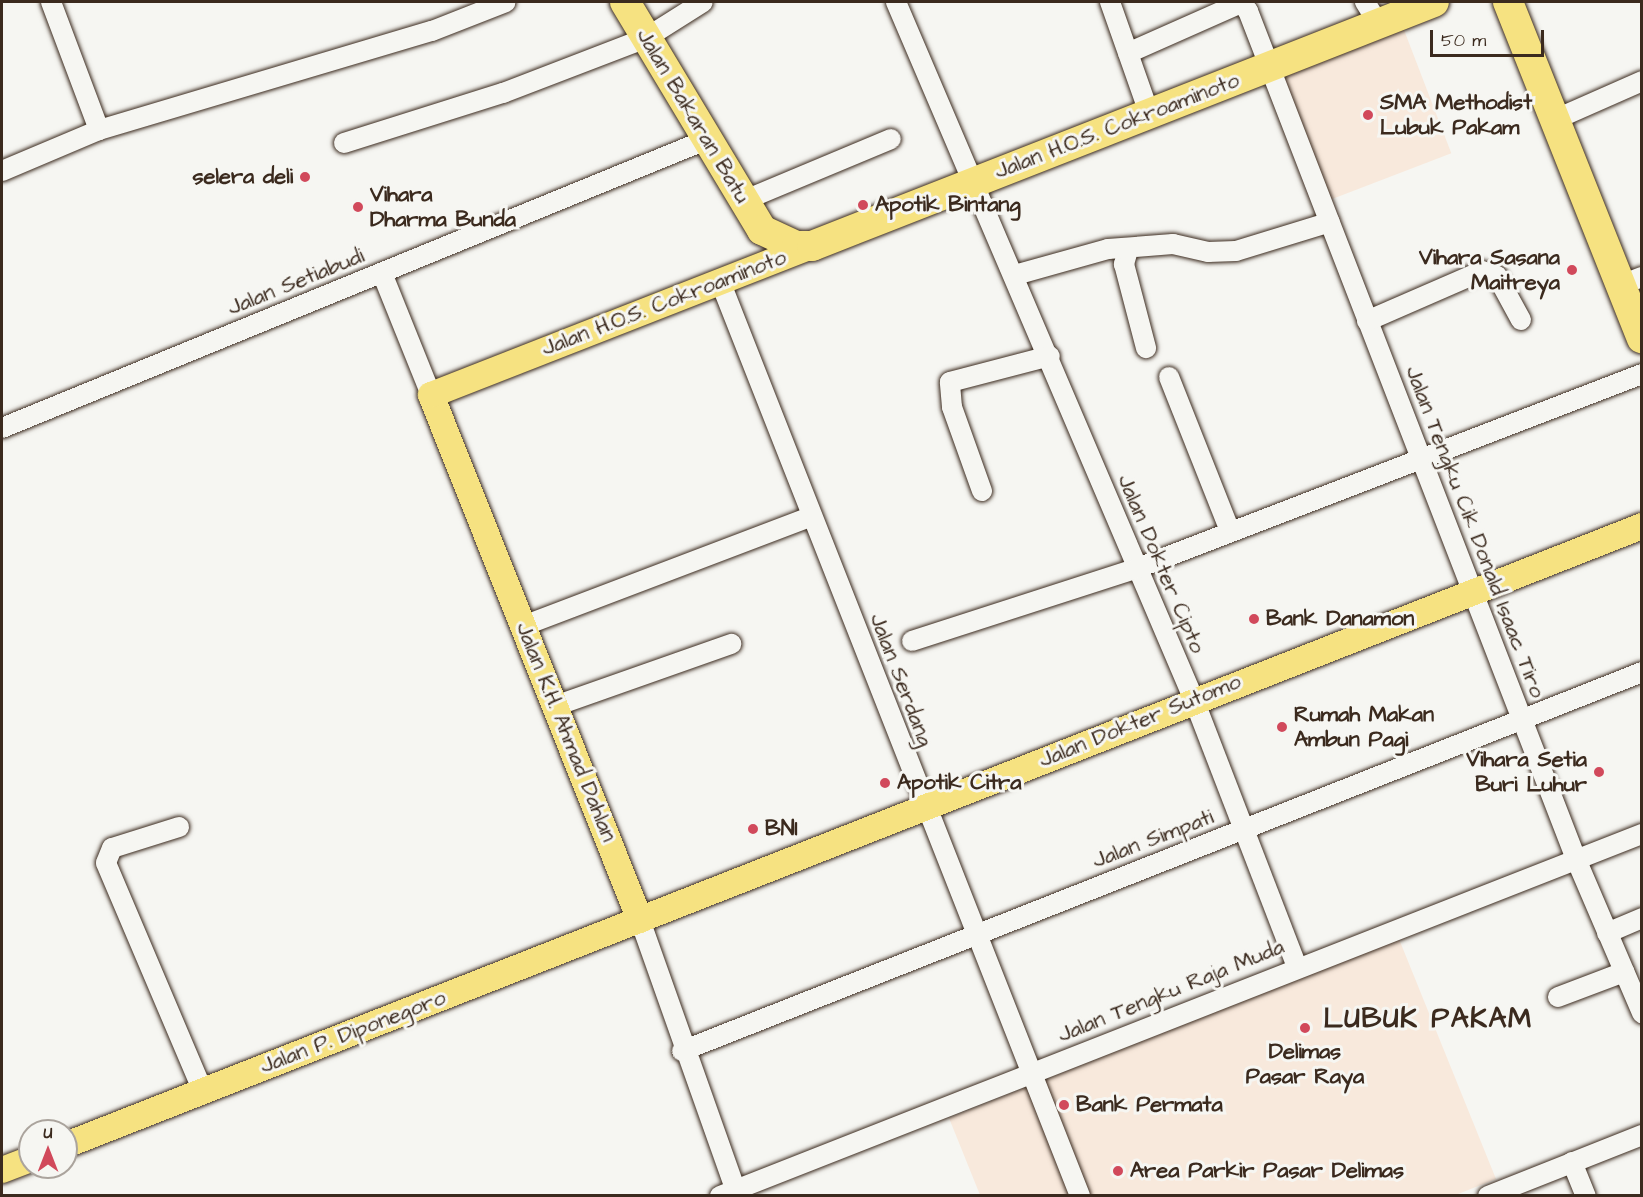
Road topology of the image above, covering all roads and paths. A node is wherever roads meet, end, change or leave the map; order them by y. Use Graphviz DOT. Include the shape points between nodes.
graph roads {
  1 [pos="51,2"];
  2 [pos="506,2"];
  3 [pos="625,2"];
  4 [pos="703,2"];
  5 [pos="896,2"];
  6 [pos="1110,2"];
  7 [pos="1434,2"];
  8 [pos="1508,2"];
  9 [pos="1372,12"];
  10 [pos="646,38"];
  11 [pos="1128,53"];
  12 [pos="1270,66"];
  13 [pos="1641,81"];
  14 [pos="1149,113"];
  15 [pos="1556,118"];
  16 [pos="99,130"];
  17 [pos="891,138"];
  18 [pos="708,139"];
  19 [pos="344,143"];
  20 [pos="2,171"];
  21 [pos="974,182"];
  22 [pos="745,201"];
  23 [pos="1330,222"];
  24 [pos="762,230"];
  25 [pos="812,246"];
  26 [pos="1128,250"];
  27 [pos="382,273"];
  28 [pos="1015,275"];
  29 [pos="731,277"];
  30 [pos="1631,281"];
  31 [pos="1521,320"];
  32 [pos="1367,321"];
  33 [pos="1641,338"];
  34 [pos="1146,348"];
  35 [pos="1050,356"];
  36 [pos="1641,374"];
  37 [pos="1169,377"];
  38 [pos="431,395"];
  39 [pos="2,428"];
  40 [pos="1421,460"];
  41 [pos="982,491"];
  42 [pos="812,516"];
  43 [pos="1641,526"];
  44 [pos="1230,531"];
  45 [pos="1135,569"];
  46 [pos="1475,591"];
  47 [pos="523,626"];
  48 [pos="912,641"];
  49 [pos="732,644"];
  50 [pos="1641,672"];
  51 [pos="1194,700"];
  52 [pos="555,706"];
  53 [pos="1522,720"];
  54 [pos="925,807"];
  55 [pos="179,827"];
  56 [pos="1241,830"];
  57 [pos="1641,834"];
  58 [pos="1576,859"];
  59 [pos="1641,918"];
  60 [pos="640,920"];
  61 [pos="1607,933"];
  62 [pos="974,934"];
  63 [pos="1297,967"];
  64 [pos="1624,972"];
  65 [pos="1558,997"];
  66 [pos="1641,1013"];
  67 [pos="682,1051"];
  68 [pos="1031,1073"];
  69 [pos="203,1092"];
  70 [pos="1641,1135"];
  71 [pos="78,1140"];
  72 [pos="1572,1162"];
  73 [pos="18,1164"];
  74 [pos="2,1170"];
  75 [pos="731,1194"];
  76 [pos="1080,1196"];
  77 [pos="1488,1196"];
  78 [pos="1586,1196"];
  1 -- 16 [label="street"];
  2 -- 16 [label="street" via="432,32"];
  3 -- 10 [label="highway, Jalan Bakaran Batu"];
  4 -- 10 [label="street"];
  5 -- 21 [label="street, Jalan Dokter Cipto"];
  6 -- 11 [label="street"];
  7 -- 9 [label="highway, Jalan H.O.S. Cokroaminoto"];
  8 -- 15 [label="highway"];
  9 -- 12 [label="highway, Jalan H.O.S. Cokroaminoto"];
  10 -- 18 [label="highway, Jalan Bakaran Batu"];
  10 -- 19 [label="street" via="503,93"];
  11 -- 12 [label="street, Jalan Tengku Cik Donald Isaac Tiro" via="1241,3"];
  11 -- 14 [label="street"];
  12 -- 14 [label="highway, Jalan H.O.S. Cokroaminoto"];
  12 -- 23 [label="street, Jalan Tengku Cik Donald Isaac Tiro"];
  13 -- 15 [label="street"];
  14 -- 21 [label="highway, Jalan H.O.S. Cokroaminoto"];
  15 -- 30 [label="highway"];
  16 -- 20 [label="street"];
  17 -- 22 [label="street"];
  18 -- 22 [label="highway, Jalan Bakaran Batu"];
  18 -- 27 [label="street, Jalan Setiabudi"];
  21 -- 25 [label="highway, Jalan H.O.S. Cokroaminoto"];
  21 -- 28 [label="street, Jalan Dokter Cipto"];
  22 -- 24 [label="highway, Jalan Bakaran Batu"];
  23 -- 26 [label="street" via="1236,251 1208,252 1173,244"];
  23 -- 32 [label="street, Jalan Tengku Cik Donald Isaac Tiro"];
  24 -- 25 [label="highway, Jalan Bakaran Batu" via="783,242"];
  24 -- 29 [label="main road, Jalan Bakaran Batu" via="759,254"];
  25 -- 29 [label="main road, Jalan H.O.S. Cokroaminoto"];
  26 -- 28 [label="street" via="1084,253"];
  26 -- 34 [label="street" via="1124,264"];
  27 -- 38 [label="street, Jalan K.H. Ahmad Dahlan"];
  27 -- 39 [label="street, Jalan Setiabudi"];
  28 -- 35 [label="street, Jalan Dokter Cipto"];
  29 -- 38 [label="main road, Jalan H.O.S. Cokroaminoto"];
  29 -- 42 [label="street, Jalan Serdang"];
  30 -- 33 [label="highway"];
  31 -- 32 [label="street" via="1497,276 1482,271"];
  32 -- 40 [label="street, Jalan Tengku Cik Donald Isaac Tiro"];
  35 -- 41 [label="street" via="950,382 952,407"];
  35 -- 45 [label="street, Jalan Dokter Cipto"];
  36 -- 40 [label="street"];
  37 -- 44 [label="street"];
  38 -- 47 [label="main road, Jalan K.H. Ahmad Dahlan"];
  40 -- 44 [label="street"];
  40 -- 46 [label="street, Jalan Tengku Cik Donald Isaac Tiro"];
  42 -- 47 [label="street"];
  42 -- 54 [label="street, Jalan Serdang"];
  43 -- 46 [label="main road, Jalan Dokter Sutomo"];
  44 -- 45 [label="street"];
  45 -- 48 [label="street"];
  45 -- 51 [label="street, Jalan Dokter Cipto"];
  46 -- 51 [label="main road, Jalan Dokter Sutomo"];
  46 -- 53 [label="street, Jalan Tengku Cik Donald Isaac Tiro"];
  47 -- 52 [label="main road, Jalan K.H. Ahmad Dahlan"];
  49 -- 52 [label="street"];
  50 -- 53 [label="street, Jalan Simpati"];
  51 -- 54 [label="main road, Jalan Dokter Sutomo"];
  51 -- 56 [label="street, Jalan Dokter Cipto"];
  52 -- 60 [label="main road, Jalan K.H. Ahmad Dahlan"];
  53 -- 56 [label="street, Jalan Simpati"];
  53 -- 58 [label="street, Jalan Tengku Cik Donald Isaac Tiro"];
  54 -- 60 [label="main road, Jalan Dokter Sutomo"];
  54 -- 62 [label="street, Jalan Serdang"];
  55 -- 69 [label="street" via="112,848 106,862"];
  56 -- 62 [label="street, Jalan Simpati"];
  56 -- 63 [label="street, Jalan Dokter Cipto"];
  57 -- 58 [label="street, Jalan Tengku Raja Muda"];
  58 -- 61 [label="street, Jalan Tengku Cik Donald Isaac Tiro"];
  58 -- 63 [label="street, Jalan Tengku Raja Muda"];
  59 -- 61 [label="street"];
  60 -- 67 [label="street, Jalan K.H. Ahmad Dahlan"];
  60 -- 69 [label="main road, Jalan P. Diponegoro"];
  61 -- 64 [label="street, Jalan Tengku Cik Donald Isaac Tiro"];
  62 -- 67 [label="street, Jalan Simpati"];
  62 -- 68 [label="street, Jalan Serdang"];
  63 -- 68 [label="street, Jalan Tengku Raja Muda"];
  64 -- 65 [label="street"];
  64 -- 66 [label="street, Jalan Tengku Cik Donald Isaac Tiro"];
  67 -- 75 [label="street, Jalan K.H. Ahmad Dahlan"];
  68 -- 75 [label="street, Jalan Tengku Raja Muda"];
  68 -- 76 [label="street, Jalan Serdang"];
  69 -- 71 [label="main road, Jalan P. Diponegoro"];
  70 -- 72 [label="street"];
  72 -- 77 [label="street"];
  72 -- 78 [label="street"];
  73 -- 74 [label="main road"];
}
